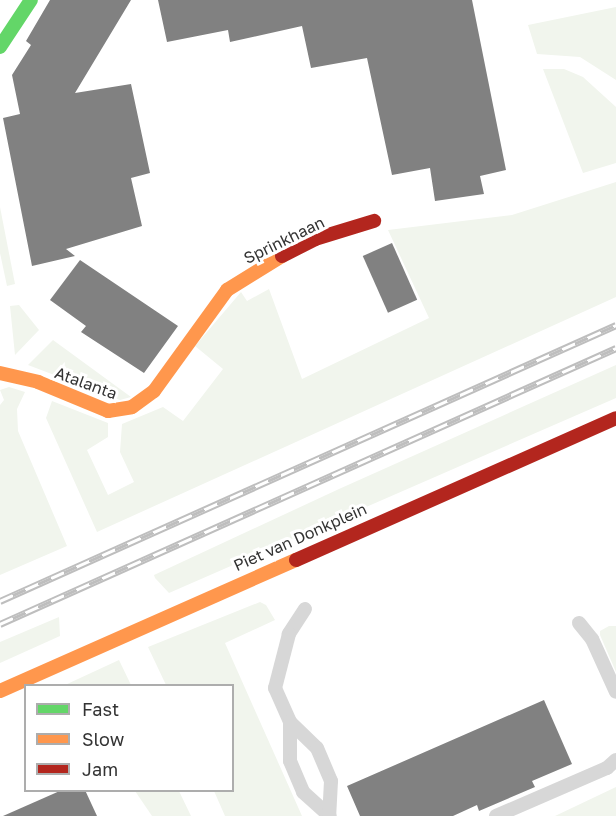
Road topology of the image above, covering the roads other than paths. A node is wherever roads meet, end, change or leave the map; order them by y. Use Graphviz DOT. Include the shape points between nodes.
graph roads {
  1 [pos="31,0"];
  2 [pos="0,47"];
  3 [pos="374,221"];
  4 [pos="1,372"];
  5 [pos="154,391"];
  6 [pos="616,418"];
  7 [pos="305,609"];
  8 [pos="579,623"];
  9 [pos="0,691"];
  10 [pos="616,692"];
  11 [pos="290,722"];
  12 [pos="616,760"];
  13 [pos="330,815"];
  14 [pos="496,816"];
  1 -- 2 [label="street"];
  3 -- 5 [label="street, Sprinkhaan" via="315,240 265,264 227,290"];
  4 -- 5 [label="street, Atalanta" via="108,411 132,407"];
  6 -- 9 [label="street, Piet van Donkplein"];
  7 -- 11 [label="lane" via="289,634 275,684"];
  8 -- 10 [label="lane" via="592,639"];
  11 -- 13 [label="lane" via="317,748 322,759 331,781"];
  11 -- 13 [label="lane" via="290,761 303,792"];
  12 -- 14 [label="lane" via="607,768"];
}
